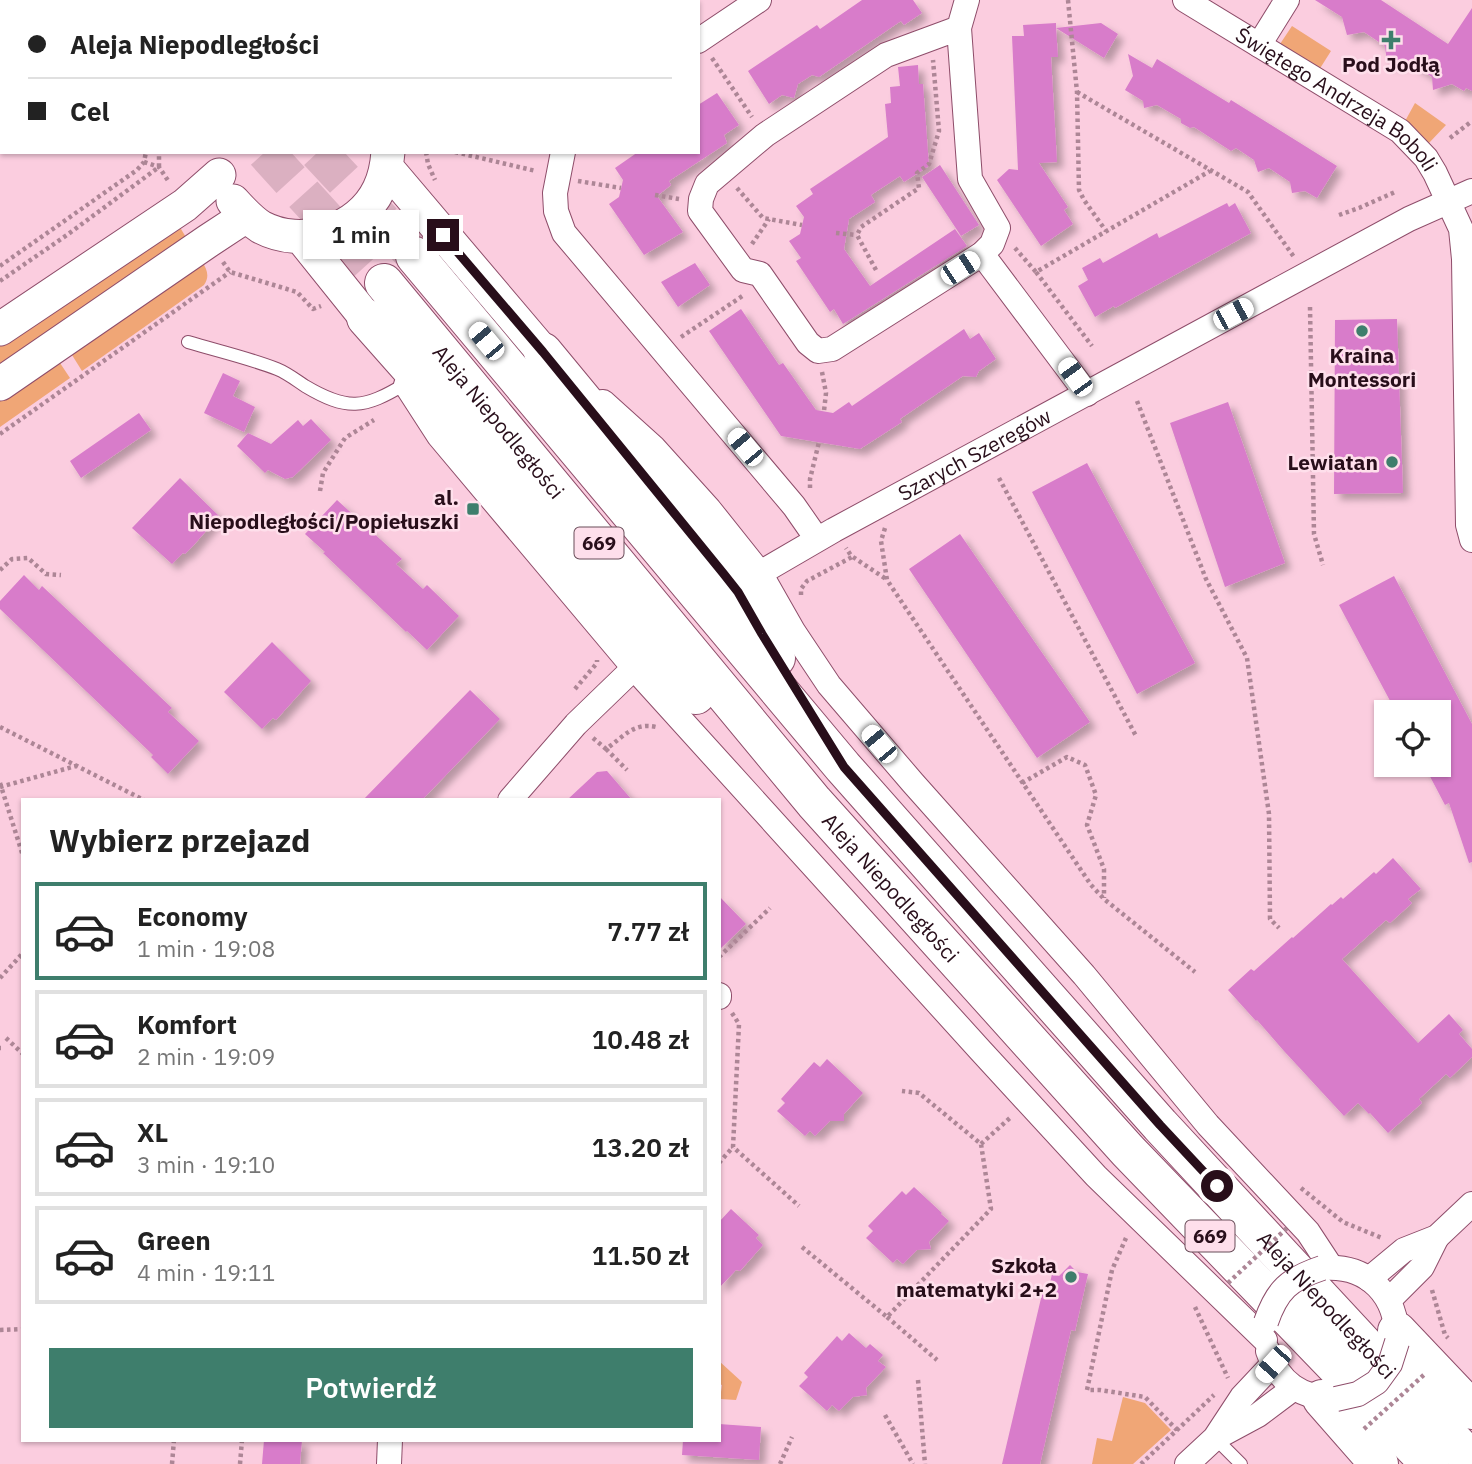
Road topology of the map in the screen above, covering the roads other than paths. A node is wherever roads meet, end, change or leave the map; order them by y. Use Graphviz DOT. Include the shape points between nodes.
graph roads {
  1 [pos="759,0"];
  2 [pos="967,0"];
  3 [pos="1185,0"];
  4 [pos="1287,0"];
  5 [pos="959,29"];
  6 [pos="700,40"];
  7 [pos="1259,45"];
  8 [pos="563,154"];
  9 [pos="387,160"];
  10 [pos="218,163"];
  11 [pos="1472,191"];
  12 [pos="1448,201"];
  13 [pos="246,216"];
  14 [pos="301,237"];
  15 [pos="982,254"];
  16 [pos="415,256"];
  17 [pos="384,283"];
  18 [pos="366,318"];
  19 [pos="0,329"];
  20 [pos="188,342"];
  21 [pos="543,352"];
  22 [pos="0,384"];
  23 [pos="405,384"];
  24 [pos="1087,394"];
  25 [pos="825,534"];
  26 [pos="1472,541"];
  27 [pos="760,573"];
  28 [pos="634,668"];
  29 [pos="844,767"];
  30 [pos="515,798"];
  31 [pos="814,802"];
  32 [pos="1472,1204"];
  33 [pos="1437,1237"];
  34 [pos="1326,1268"];
  35 [pos="1369,1279"];
  36 [pos="1394,1325"];
  37 [pos="1266,1331"];
  38 [pos="1273,1364"];
  39 [pos="1318,1395"];
  40 [pos="1472,1410"];
  41 [pos="1215,1438"];
  42 [pos="390,1442"];
  43 [pos="1472,1461"];
  44 [pos="389,1464"];
  45 [pos="1187,1464"];
  46 [pos="1241,1464"];
  47 [pos="1379,1464"];
  48 [pos="1430,1464"];
  1 -- 6 [label="street"];
  2 -- 5 [label="street"];
  3 -- 7 [label="street, Świętego Andrzeja Boboli"];
  4 -- 7 [label="street"];
  5 -- 15 [label="street" via="970,179 998,228"];
  5 -- 15 [label="street" via="886,55 765,135 707,184 700,211 743,270 760,274 818,351 832,349"];
  7 -- 12 [label="street, Świętego Andrzeja Boboli" via="1400,131 1426,158"];
  8 -- 25 [label="street" via="555,193 564,233 794,506"];
  9 -- 14 [label="main road" via="379,191 365,210 346,225"];
  9 -- 21 [label="main road"];
  10 -- 13 [label="main road" via="230,198"];
  10 -- 19 [label="main road" via="185,205"];
  11 -- 12 [label="street"];
  12 -- 24 [label="street, Szarych Szeregów"];
  12 -- 26 [label="street, Świętego Andrzeja Boboli" via="1461,229 1464,259 1468,525"];
  13 -- 14 [label="main road" via="281,235"];
  13 -- 22 [label="main road"];
  14 -- 18 [label="main road"];
  15 -- 24 [label="street"];
  16 -- 29 [label="main road, Aleja Niepodległości / 669"];
  17 -- 31 [label="main road, Aleja Niepodległości / 669"];
  18 -- 23 [label="street"];
  18 -- 31 [label="main road" via="624,621 715,716"];
  20 -- 23 [label="lane" via="278,370 339,402 368,403"];
  21 -- 27 [label="street" via="654,449"];
  21 -- 29 [label="main road" via="738,592"];
  23 -- 28 [label="street" via="439,436"];
  24 -- 25 [label="street, Szarych Szeregów"];
  25 -- 27 [label="street, Szarych Szeregów"];
  27 -- 34 [label="street" via="829,685 1084,975 1208,1125 1308,1232"];
  28 -- 30 [label="street" via="576,724"];
  28 -- 37 [label="street" via="1096,1176"];
  29 -- 43 [label="main road, Aleja Niepodległości / 669" via="1160,1125"];
  31 -- 48 [label="main road, Aleja Niepodległości / 669" via="1128,1151"];
  32 -- 33 [label="street"];
  33 -- 35 [label="street" via="1404,1250"];
  33 -- 36 [label="street"];
  34 -- 35 [label="street" via="1344,1268"];
  34 -- 37 [label="street, bridge" via="1285,1286 1273,1303"];
  35 -- 36 [label="street" via="1380,1289"];
  36 -- 39 [label="street, bridge" via="1390,1364 1377,1382 1358,1394"];
  36 -- 40 [label="main road"];
  37 -- 38 [label="street"];
  38 -- 39 [label="street" via="1282,1378"];
  38 -- 41 [label="street" via="1242,1397"];
  39 -- 41 [label="street" via="1258,1415"];
  39 -- 47 [label="main road"];
  41 -- 45 [label="street"];
  41 -- 46 [label="lane"];
  42 -- 44 [label="street"];
}
